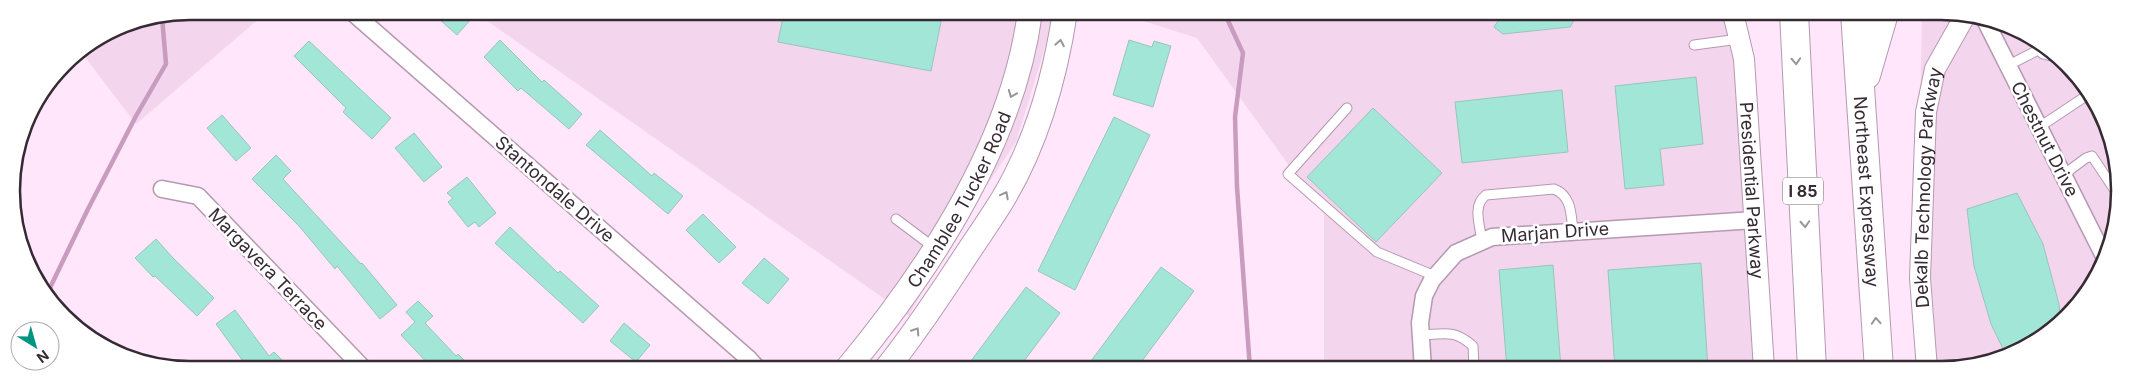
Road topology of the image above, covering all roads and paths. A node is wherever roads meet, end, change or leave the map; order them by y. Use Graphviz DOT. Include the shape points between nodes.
graph roads {
  1 [pos="361,20"];
  2 [pos="1029,20"];
  3 [pos="1064,20"];
  4 [pos="1735,20"];
  5 [pos="1794,20"];
  6 [pos="1856,20"];
  7 [pos="1882,20"];
  8 [pos="1962,21"];
  9 [pos="1988,27"];
  10 [pos="1739,39"];
  11 [pos="1694,44"];
  12 [pos="2038,51"];
  13 [pos="2007,66"];
  14 [pos="1861,94"];
  15 [pos="2083,98"];
  16 [pos="1347,108"];
  17 [pos="2038,128"];
  18 [pos="2063,175"];
  19 [pos="2111,184"];
  20 [pos="162,189"];
  21 [pos="896,219"];
  22 [pos="1755,220"];
  23 [pos="1573,231"];
  24 [pos="1482,241"];
  25 [pos="936,249"];
  26 [pos="2100,249"];
  27 [pos="1436,276"];
  28 [pos="1421,335"];
  29 [pos="356,361"];
  30 [pos="750,361"];
  31 [pos="854,361"];
  32 [pos="892,361"];
  33 [pos="1423,361"];
  34 [pos="1474,361"];
  35 [pos="1764,361"];
  36 [pos="1812,361"];
  37 [pos="1878,361"];
  38 [pos="1926,361"];
  1 -- 30 [label="street, Stantondale Drive"];
  2 -- 25 [label="main road, Chamblee Tucker Road, one-way" via="1015,85 986,158"];
  32 -- 3 [label="main road, Chamblee Tucker Road, one-way" via="1004,198 1035,133 1048,96"];
  4 -- 10 [label="street, Presidential Parkway"];
  5 -- 36 [label="highway, I 85, one-way"];
  6 -- 14 [label="highway, Northeast Expressway"];
  7 -- 14 [label="highway"];
  8 -- 38 [label="street, Dekalb Technology Parkway" via="1935,69 1926,112 1920,278"];
  9 -- 13 [label="street, Chestnut Drive"];
  10 -- 11 [label="lane"];
  10 -- 22 [label="street, Presidential Parkway" via="1744,59"];
  12 -- 13 [label="lane"];
  13 -- 17 [label="street, Chestnut Drive"];
  37 -- 14 [label="highway, Northeast Expressway, one-way"];
  15 -- 17 [label="lane"];
  16 -- 27 [label="lane" via="1288,174 1377,252"];
  17 -- 18 [label="street, Chestnut Drive"];
  18 -- 19 [label="lane" via="2092,156"];
  18 -- 26 [label="street, Chestnut Drive"];
  20 -- 29 [label="street, Margavera Terrace" via="198,196"];
  21 -- 25 [label="lane"];
  22 -- 23 [label="street, Marjan Drive"];
  22 -- 35 [label="street, Presidential Parkway"];
  23 -- 24 [label="street, Marjan Drive" via="1492,237"];
  23 -- 24 [label="lane" via="1570,205 1561,192 1554,189 1486,195 1477,204"];
  24 -- 27 [label="street, Marjan Drive" via="1456,253"];
  25 -- 31 [label="main road, Chamblee Tucker Road"];
  27 -- 28 [label="street, Marjan Drive" via="1424,296"];
  28 -- 33 [label="street, Marjan Drive"];
  28 -- 34 [label="lane" via="1455,334 1464,338 1473,346"];
}
